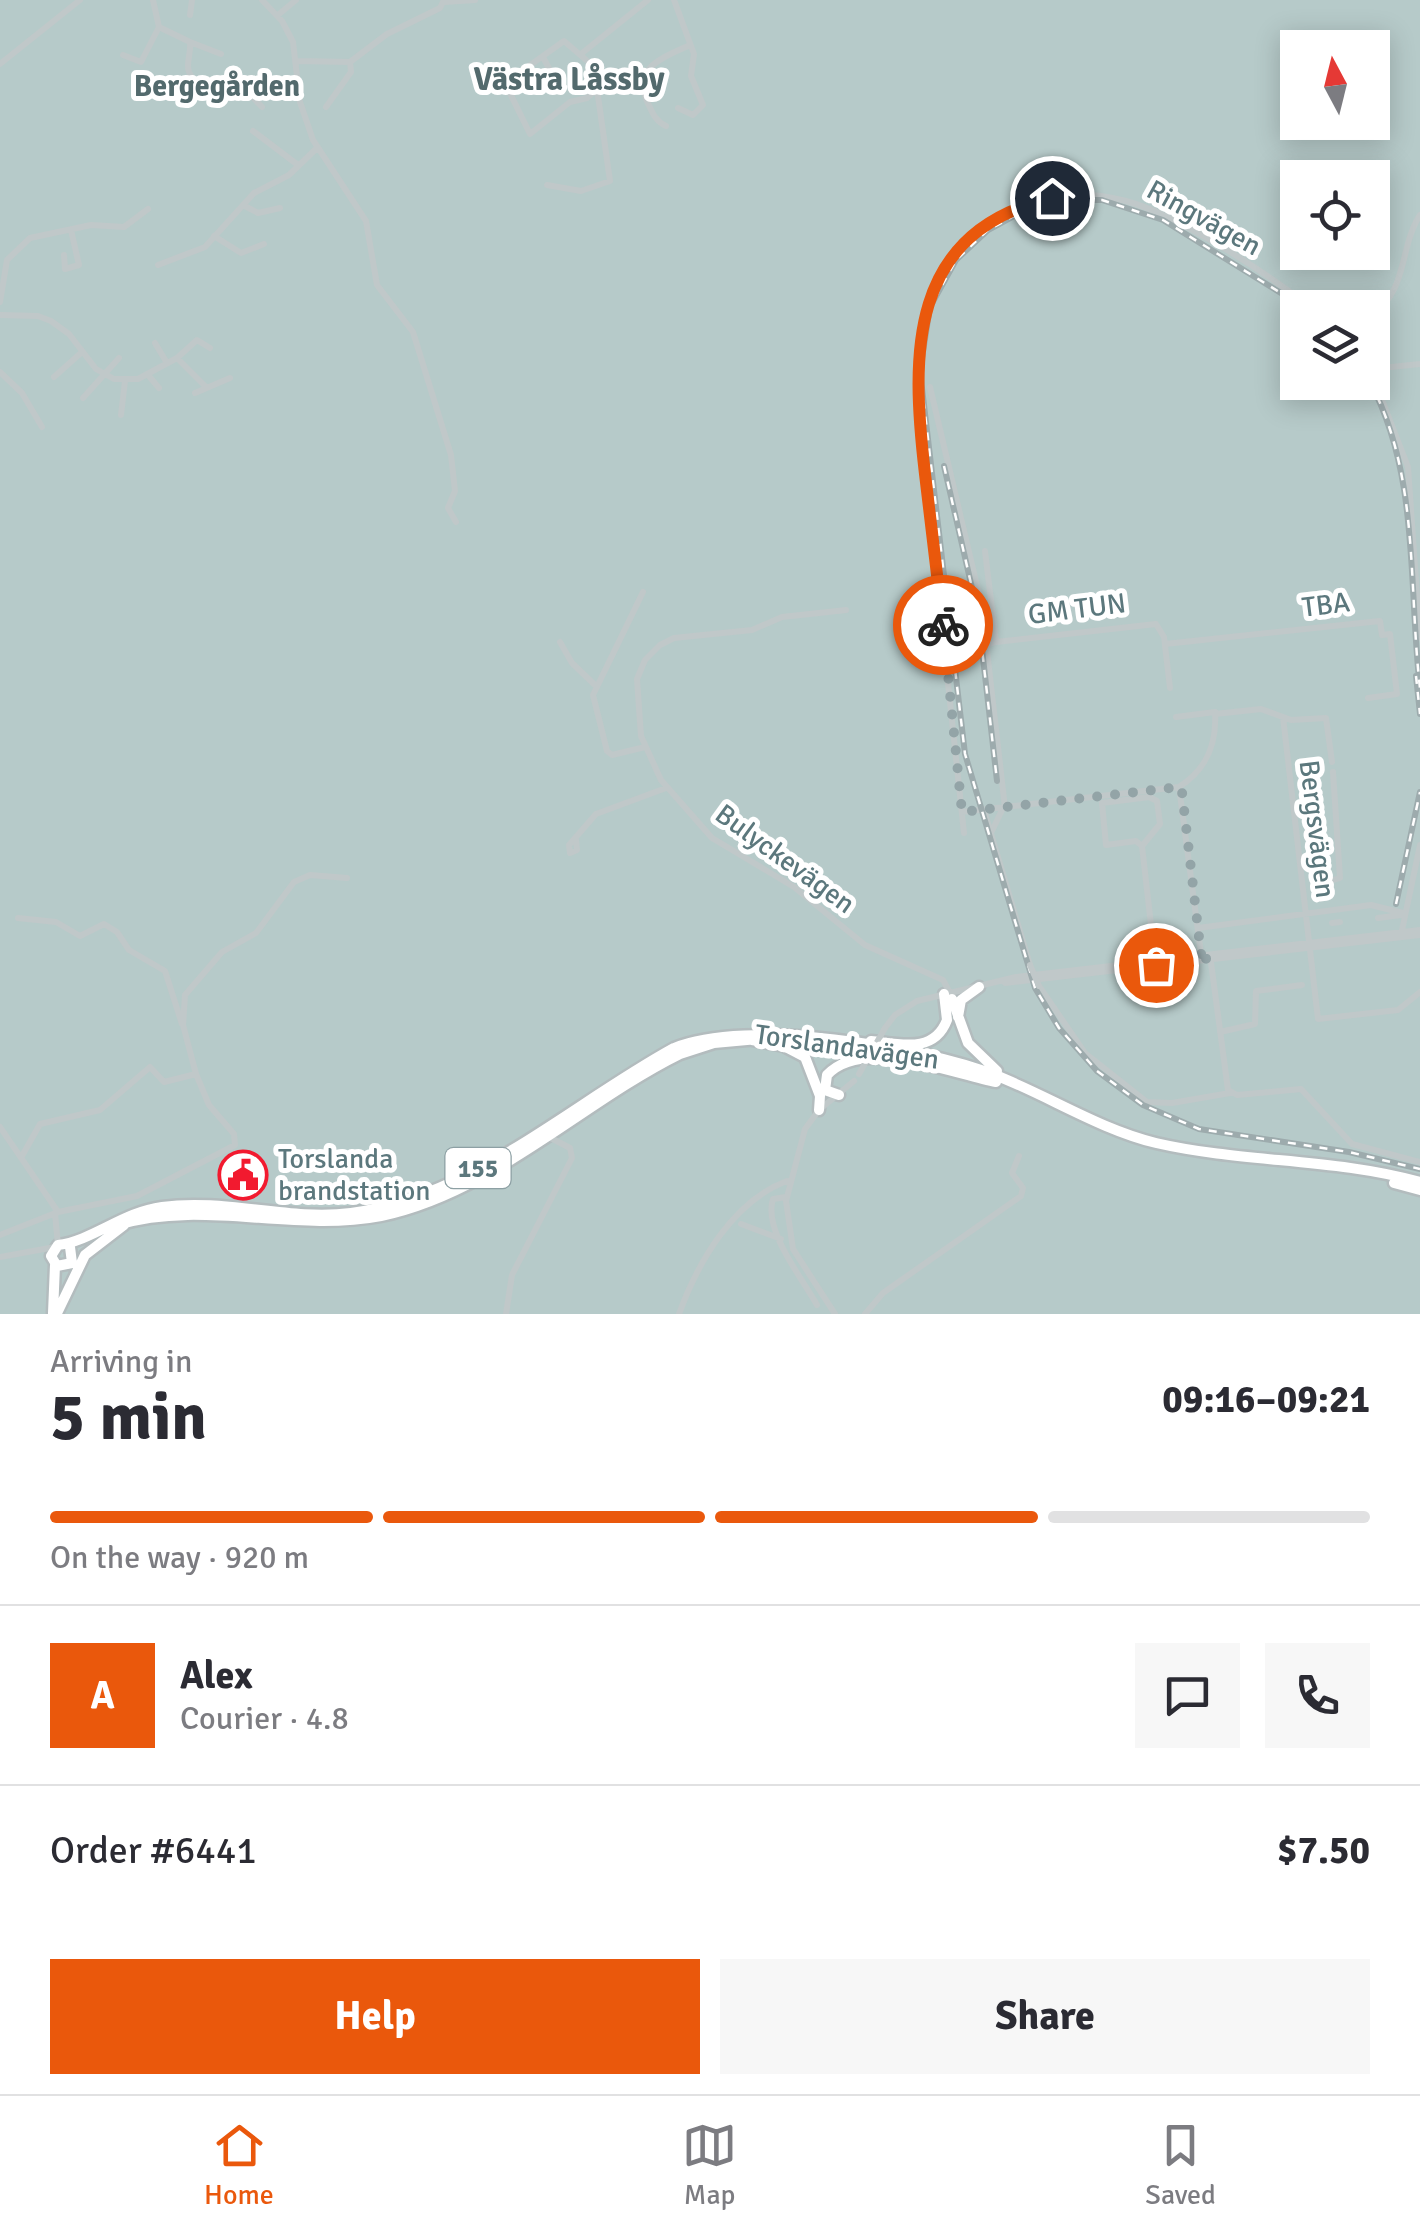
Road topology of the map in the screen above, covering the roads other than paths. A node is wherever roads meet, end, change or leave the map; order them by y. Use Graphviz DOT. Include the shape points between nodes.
graph roads {
  1 [pos="80,0"];
  2 [pos="152,0"];
  3 [pos="192,0"];
  4 [pos="262,0"];
  5 [pos="296,0"];
  6 [pos="474,0"];
  7 [pos="648,0"];
  8 [pos="674,0"];
  9 [pos="444,1"];
  10 [pos="190,15"];
  11 [pos="278,15"];
  12 [pos="159,27"];
  13 [pos="190,42"];
  14 [pos="690,46"];
  15 [pos="221,54"];
  16 [pos="581,54"];
  17 [pos="123,55"];
  18 [pos="543,56"];
  19 [pos="296,61"];
  20 [pos="350,62"];
  21 [pos="0,64"];
  22 [pos="554,78"];
  23 [pos="597,89"];
  24 [pos="262,107"];
  25 [pos="326,107"];
  26 [pos="678,108"];
  27 [pos="666,126"];
  28 [pos="254,131"];
  29 [pos="317,148"];
  30 [pos="298,164"];
  31 [pos="547,185"];
  32 [pos="243,205"];
  33 [pos="280,208"];
  34 [pos="148,209"];
  35 [pos="1420,215"];
  36 [pos="71,230"];
  37 [pos="214,236"];
  38 [pos="264,244"];
  39 [pos="64,255"];
  40 [pos="158,265"];
  41 [pos="1282,290"];
  42 [pos="1390,297"];
  43 [pos="0,302"];
  44 [pos="0,315"];
  45 [pos="154,343"];
  46 [pos="210,348"];
  47 [pos="82,352"];
  48 [pos="119,358"];
  49 [pos="176,358"];
  50 [pos="166,362"];
  51 [pos="1420,364"];
  52 [pos="1390,369"];
  53 [pos="4,374"];
  54 [pos="148,375"];
  55 [pos="106,376"];
  56 [pos="54,377"];
  57 [pos="230,378"];
  58 [pos="124,381"];
  59 [pos="0,386"];
  60 [pos="206,387"];
  61 [pos="930,387"];
  62 [pos="160,388"];
  63 [pos="195,393"];
  64 [pos="83,398"];
  65 [pos="1383,400"];
  66 [pos="121,414"];
  67 [pos="42,428"];
  68 [pos="456,522"];
  69 [pos="985,552"];
  70 [pos="642,592"];
  71 [pos="1415,592"];
  72 [pos="1420,603"];
  73 [pos="846,610"];
  74 [pos="1420,637"];
  75 [pos="560,642"];
  76 [pos="996,642"];
  77 [pos="1165,644"];
  78 [pos="986,645"];
  79 [pos="596,686"];
  80 [pos="1170,688"];
  81 [pos="1368,698"];
  82 [pos="1215,713"];
  83 [pos="1176,717"];
  84 [pos="1283,717"];
  85 [pos="644,747"];
  86 [pos="1332,762"];
  87 [pos="1333,772"];
  88 [pos="1180,787"];
  89 [pos="666,788"];
  90 [pos="1004,808"];
  91 [pos="987,810"];
  92 [pos="962,812"];
  93 [pos="964,833"];
  94 [pos="990,836"];
  95 [pos="576,840"];
  96 [pos="1420,845"];
  97 [pos="1142,846"];
  98 [pos="1412,860"];
  99 [pos="347,878"];
  100 [pos="1411,884"];
  101 [pos="1317,885"];
  102 [pos="1305,914"];
  103 [pos="1403,914"];
  104 [pos="18,918"];
  105 [pos="1378,918"];
  106 [pos="1198,928"];
  107 [pos="1420,932"];
  108 [pos="1401,934"];
  109 [pos="1308,945"];
  110 [pos="1209,956"];
  111 [pos="1155,963"];
  112 [pos="1135,967"];
  113 [pos="1109,970"];
  114 [pos="1124,974"];
  115 [pos="931,977"];
  116 [pos="1302,985"];
  117 [pos="979,986"];
  118 [pos="1420,992"];
  119 [pos="947,994"];
  120 [pos="928,998"];
  121 [pos="958,1023"];
  122 [pos="183,1025"];
  123 [pos="1220,1032"];
  124 [pos="746,1036"];
  125 [pos="196,1074"];
  126 [pos="996,1082"];
  127 [pos="1022,1087"];
  128 [pos="1230,1093"];
  129 [pos="827,1101"];
  130 [pos="0,1127"];
  131 [pos="558,1134"];
  132 [pos="22,1156"];
  133 [pos="1019,1156"];
  134 [pos="1420,1162"];
  135 [pos="788,1181"];
  136 [pos="1420,1186"];
  137 [pos="786,1197"];
  138 [pos="56,1213"];
  139 [pos="741,1224"];
  140 [pos="0,1235"];
  141 [pos="781,1238"];
  142 [pos="62,1246"];
  143 [pos="14,1256"];
  144 [pos="0,1257"];
  145 [pos="65,1264"];
  146 [pos="803,1300"];
  147 [pos="56,1313"];
  148 [pos="506,1314"];
  149 [pos="678,1314"];
  150 [pos="835,1314"];
  151 [pos="865,1314"];
  1 -- 21 [label="street"];
  2 -- 12 [label="street"];
  3 -- 10 [label="street"];
  4 -- 11 [label="street"];
  5 -- 11 [label="street"];
  6 -- 9 [label="street"];
  7 -- 16 [label="street"];
  8 -- 14 [label="street"];
  9 -- 20 [label="street"];
  11 -- 19 [label="street"];
  12 -- 13 [label="street"];
  12 -- 17 [label="street" via="141,62"];
  13 -- 15 [label="street"];
  13 -- 24 [label="street" via="188,70 195,80 244,88"];
  14 -- 26 [label="street" via="702,107 693,116"];
  14 -- 27 [label="street" via="654,62 645,74 642,90"];
  16 -- 18 [label="street" via="564,41"];
  16 -- 23 [label="street" via="595,70"];
  18 -- 22 [label="street"];
  18 -- 23 [label="street" via="504,84 530,134"];
  19 -- 20 [label="street"];
  19 -- 29 [label="street" via="300,102"];
  20 -- 25 [label="street" via="351,72"];
  23 -- 31 [label="street" via="610,180 581,191"];
  28 -- 30 [label="street"];
  29 -- 30 [label="street"];
  29 -- 68 [label="street" via="366,221 377,285 413,332 448,445 455,485 448,508"];
  30 -- 32 [label="street"];
  32 -- 33 [label="street" via="258,214"];
  32 -- 37 [label="street"];
  34 -- 36 [label="street" via="124,226"];
  35 -- 42 [label="street"];
  36 -- 39 [label="street" via="79,265 63,268"];
  36 -- 43 [label="street" via="36,236 16,248 7,260"];
  37 -- 38 [label="street" via="241,252"];
  37 -- 40 [label="street" via="201,249"];
  41 -- 92 [label="street, Ringvägen" via="1168,218 1098,196 1052,198 1016,210 974,235 942,273 922,320 916,394"];
  44 -- 47 [label="street" via="48,319"];
  45 -- 50 [label="street"];
  46 -- 49 [label="street" via="195,341"];
  47 -- 55 [label="street"];
  47 -- 56 [label="street"];
  48 -- 55 [label="street"];
  49 -- 50 [label="street"];
  49 -- 60 [label="street"];
  50 -- 54 [label="street"];
  51 -- 52 [label="street"];
  53 -- 59 [label="street"];
  53 -- 67 [label="street"];
  54 -- 58 [label="street"];
  54 -- 62 [label="street"];
  55 -- 58 [label="street"];
  55 -- 64 [label="street"];
  57 -- 60 [label="street"];
  58 -- 66 [label="street"];
  60 -- 63 [label="street"];
  61 -- 78 [label="street"];
  65 -- 71 [label="street" via="1408,467"];
  69 -- 76 [label="street"];
  70 -- 79 [label="street"];
  71 -- 72 [label="street"];
  71 -- 74 [label="street"];
  73 -- 85 [label="street, Bulyckevägen" via="660,645 645,660 636,685"];
  75 -- 79 [label="street"];
  76 -- 77 [label="street, GM TUN" via="1150,623 1162,630"];
  76 -- 78 [label="street"];
  77 -- 80 [label="street"];
  77 -- 81 [label="street, TBA" via="1380,621 1382,634 1390,634 1397,694"];
  78 -- 90 [label="street"];
  79 -- 85 [label="street" via="606,750 612,755"];
  82 -- 83 [label="street"];
  82 -- 84 [label="street" via="1261,709"];
  82 -- 88 [label="street" via="1214,750"];
  84 -- 86 [label="street" via="1326,718"];
  84 -- 102 [label="street, Bergsvägen"];
  85 -- 89 [label="street, Bulyckevägen"];
  87 -- 101 [label="street" via="1340,878"];
  88 -- 90 [label="street"];
  88 -- 106 [label="street"];
  89 -- 95 [label="street" via="596,814"];
  89 -- 115 [label="street, Bulyckevägen" via="729,852 794,888 871,949"];
  90 -- 91 [label="street"];
  90 -- 94 [label="street"];
  91 -- 92 [label="street"];
  91 -- 94 [label="street"];
  92 -- 93 [label="street, Ringvägen"];
  94 -- 128 [label="street, bridge" via="1039,986 1085,1053 1147,1102"];
  96 -- 100 [label="street"];
  97 -- 97 [label="street" via="1160,824 1156,799 1102,803 1106,844"];
  97 -- 111 [label="street"];
  98 -- 100 [label="street"];
  99 -- 122 [label="street" via="310,875 288,886 256,933 222,952 188,992"];
  100 -- 103 [label="street"];
  102 -- 103 [label="street" via="1371,905"];
  102 -- 106 [label="street"];
  102 -- 109 [label="street, Bergsvägen"];
  103 -- 105 [label="street"];
  103 -- 108 [label="street"];
  104 -- 122 [label="street" via="56,922 80,936 112,926 129,950 165,971"];
  106 -- 110 [label="street"];
  107 -- 108 [label="street"];
  108 -- 109 [label="street"];
  109 -- 110 [label="street"];
  109 -- 118 [label="street, Bergsvägen" via="1318,1019 1398,1010"];
  110 -- 111 [label="street"];
  110 -- 123 [label="street"];
  111 -- 112 [label="street"];
  111 -- 112 [label="street"];
  112 -- 113 [label="street"];
  112 -- 117 [label="street" via="1016,976"];
  113 -- 114 [label="street"];
  113 -- 117 [label="street"];
  115 -- 119 [label="street, Bulyckevägen"];
  115 -- 120 [label="street" via="935,988"];
  116 -- 123 [label="street" via="1256,991 1253,1026"];
  117 -- 119 [label="street"];
  117 -- 121 [label="main road" via="961,1000"];
  119 -- 120 [label="street"];
  119 -- 121 [label="main road"];
  119 -- 124 [label="main road" via="945,1026 922,1044"];
  120 -- 129 [label="street, bridge" via="901,1010 856,1077"];
  121 -- 127 [label="main road" via="986,1064"];
  122 -- 125 [label="street"];
  123 -- 128 [label="street"];
  124 -- 126 [label="main road, Torslandavägen / 155" via="908,1058"];
  124 -- 127 [label="main road, Torslandavägen / 155" via="925,1055"];
  124 -- 129 [label="main road" via="805,1058"];
  124 -- 131 [label="main road, Torslandavägen / 155" via="680,1054"];
  124 -- 142 [label="main road, Torslandavägen / 155" via="700,1038 674,1048 414,1199 326,1214 163,1206 119,1218"];
  125 -- 132 [label="street" via="164,1082 150,1068 100,1110 40,1124"];
  125 -- 138 [label="street" via="209,1105 234,1134 234,1145 137,1196"];
  126 -- 129 [label="main road" via="916,1062 858,1060 824,1080"];
  126 -- 136 [label="main road, Torslandavägen / 155" via="1164,1151"];
  127 -- 136 [label="main road, Torslandavägen / 155" via="1140,1139"];
  128 -- 134 [label="street" via="1301,1089 1352,1144"];
  129 -- 135 [label="street"];
  130 -- 132 [label="street"];
  131 -- 145 [label="main road, Torslandavägen / 155" via="448,1193 385,1215 320,1222 184,1212 100,1234"];
  131 -- 148 [label="street" via="572,1158 512,1275"];
  132 -- 138 [label="street"];
  133 -- 151 [label="street" via="1012,1174 1024,1188 1021,1196 883,1293"];
  135 -- 137 [label="street"];
  135 -- 149 [label="street" via="761,1191 726,1230"];
  137 -- 141 [label="street" via="771,1204"];
  137 -- 150 [label="street" via="793,1248"];
  138 -- 140 [label="street"];
  138 -- 142 [label="street"];
  139 -- 141 [label="street"];
  141 -- 146 [label="street" via="788,1263 817,1305"];
  142 -- 143 [label="street, Torslandavägen"];
  142 -- 145 [label="main road, 155"];
  142 -- 145 [label="main road, 155"];
  143 -- 144 [label="street, Torslandavägen"];
  143 -- 145 [label="street, Torslandavägen"];
  145 -- 147 [label="main road, 155"];
  145 -- 147 [label="main road, 155"];
}
